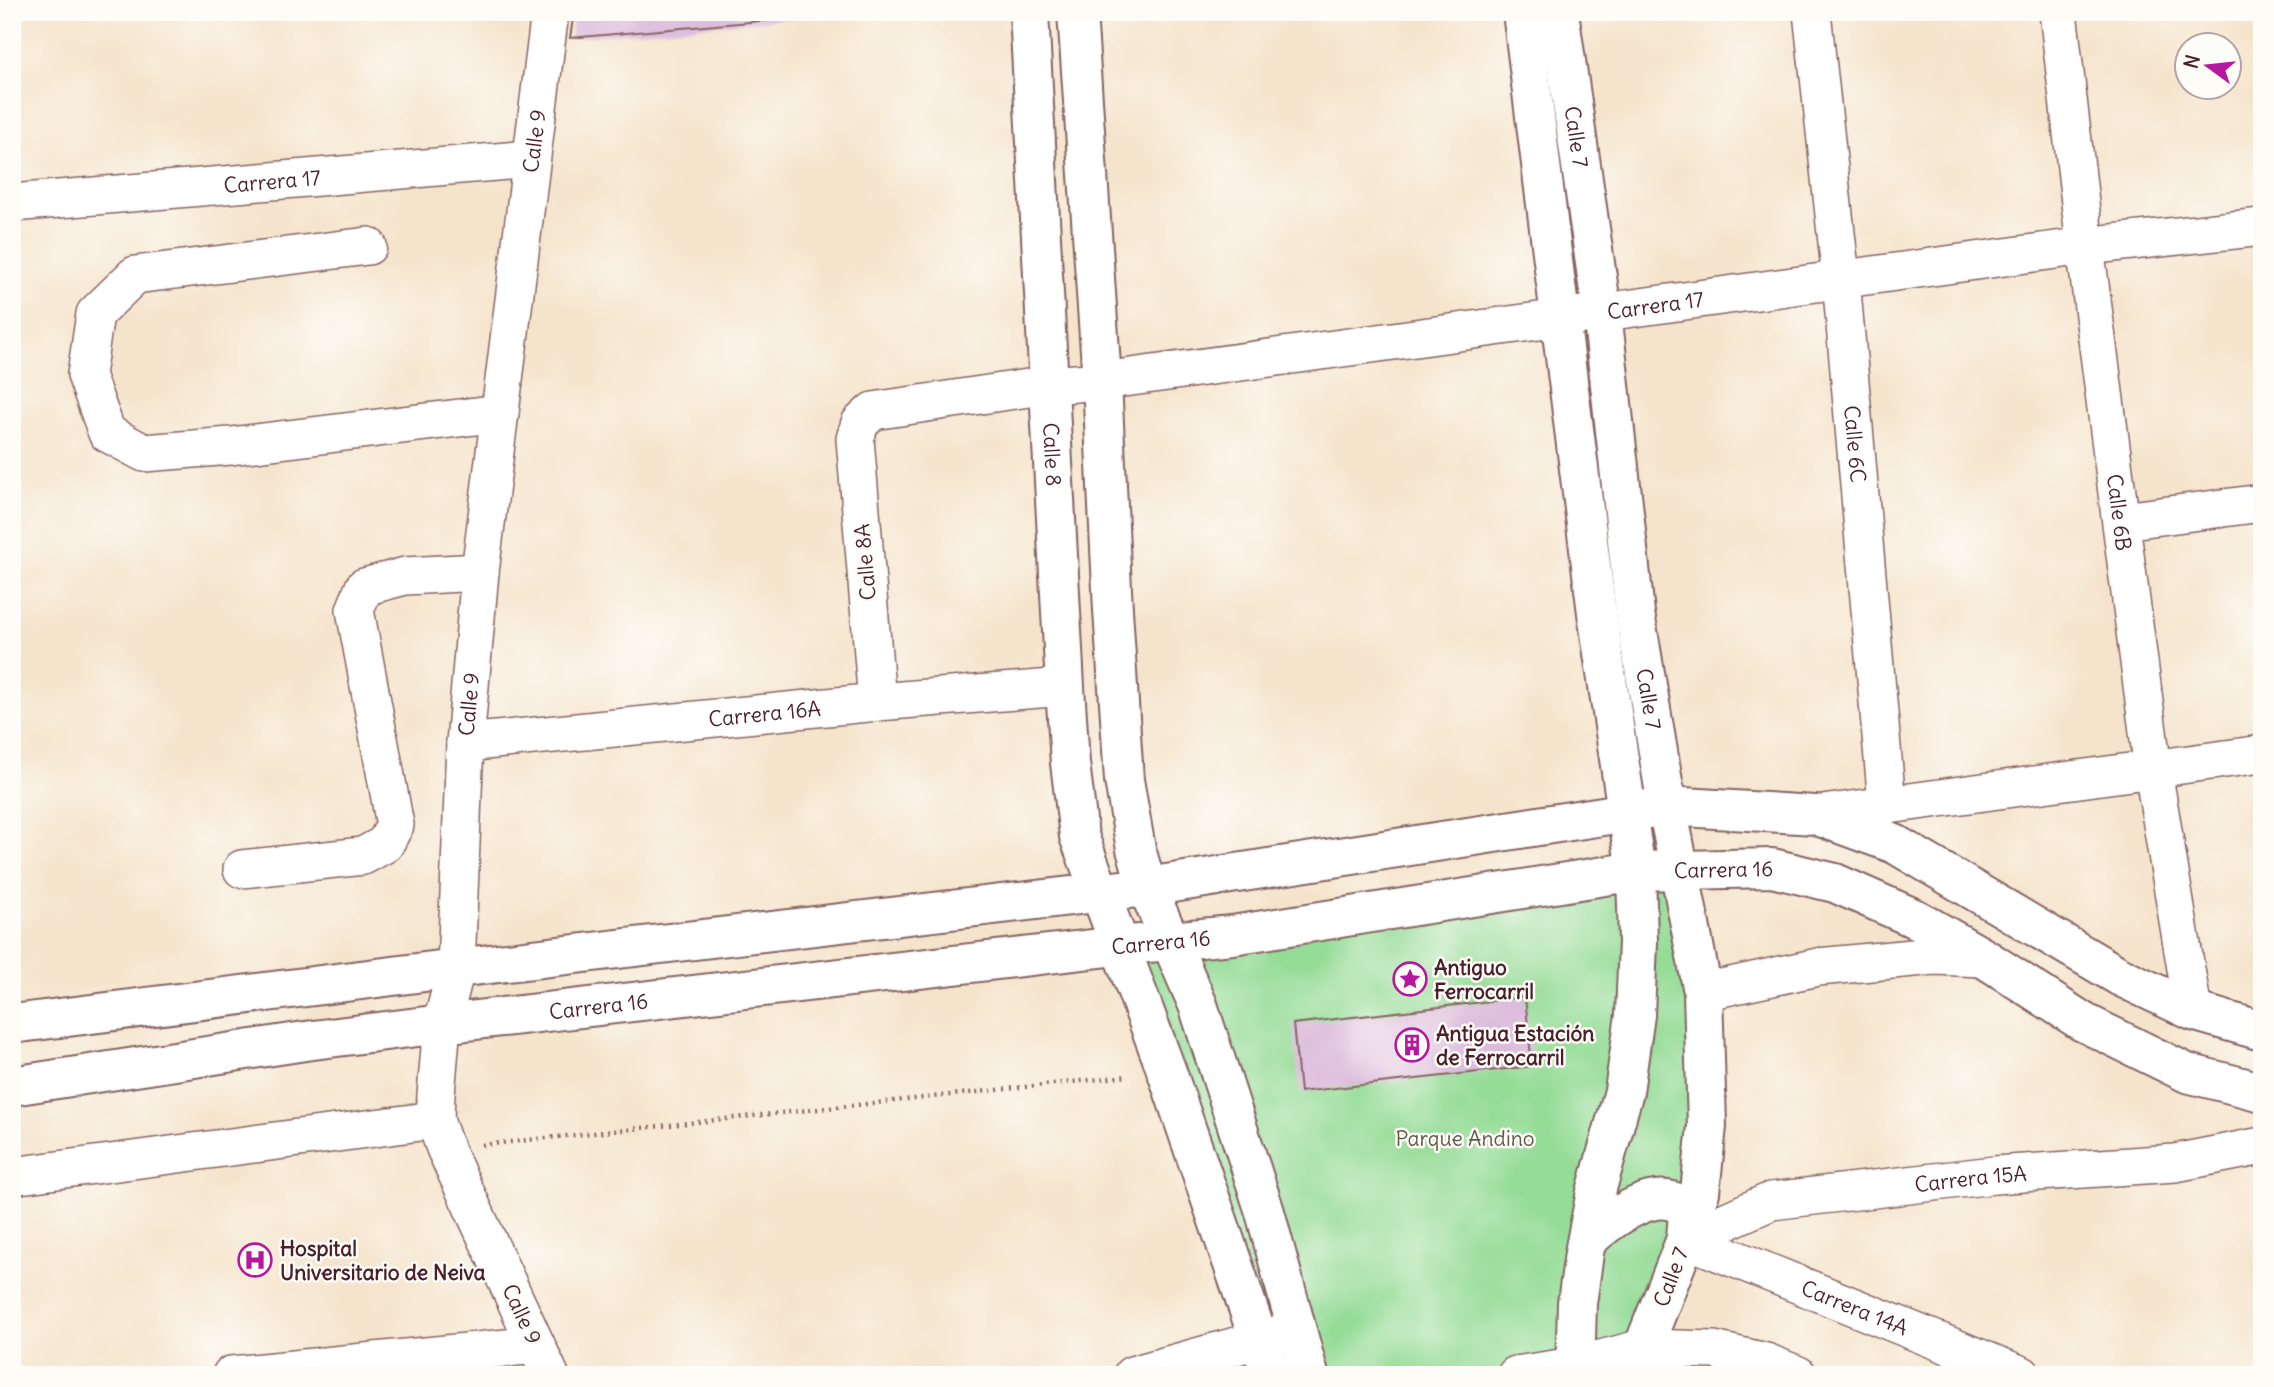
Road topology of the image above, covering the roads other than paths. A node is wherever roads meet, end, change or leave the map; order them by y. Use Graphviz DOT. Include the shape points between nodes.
graph roads {
  1 [pos="550,12"];
  2 [pos="1029,12"];
  3 [pos="1077,12"];
  4 [pos="1522,12"];
  5 [pos="1559,12"];
  6 [pos="1812,12"];
  7 [pos="2058,12"];
  8 [pos="531,159"];
  9 [pos="12,203"];
  10 [pos="2262,227"];
  11 [pos="368,246"];
  12 [pos="2085,246"];
  13 [pos="1841,279"];
  14 [pos="1602,312"];
  15 [pos="1559,319"];
  16 [pos="1102,382"];
  17 [pos="1049,385"];
  18 [pos="500,413"];
  19 [pos="860,423"];
  20 [pos="2262,503"];
  21 [pos="2122,521"];
  22 [pos="480,572"];
  23 [pos="1065,687"];
  24 [pos="877,702"];
  25 [pos="465,743"];
  26 [pos="2262,754"];
  27 [pos="2154,770"];
  28 [pos="1887,804"];
  29 [pos="1667,806"];
  30 [pos="1626,812"];
  31 [pos="1815,815"];
  32 [pos="242,869"];
  33 [pos="1679,869"];
  34 [pos="1636,871"];
  35 [pos="1147,887"];
  36 [pos="1098,892"];
  37 [pos="1172,942"];
  38 [pos="1118,946"];
  39 [pos="1983,958"];
  40 [pos="456,968"];
  41 [pos="1703,992"];
  42 [pos="2193,1011"];
  43 [pos="12,1024"];
  44 [pos="442,1024"];
  45 [pos="2262,1031"];
  46 [pos="12,1086"];
  47 [pos="2262,1092"];
  48 [pos="440,1134"];
  49 [pos="2262,1146"];
  50 [pos="12,1176"];
  51 [pos="1686,1239"];
  52 [pos="1587,1240"];
  53 [pos="1297,1328"];
  54 [pos="1265,1357"];
  55 [pos="543,1360"];
  56 [pos="1639,1361"];
  57 [pos="1574,1371"];
  58 [pos="231,1375"];
  59 [pos="1132,1375"];
  60 [pos="1309,1375"];
  61 [pos="1516,1375"];
  62 [pos="1798,1375"];
  63 [pos="2022,1375"];
  1 -- 8 [label="street, Calle 9"];
  2 -- 17 [label="main road, Calle 8"];
  3 -- 16 [label="main road"];
  4 -- 15 [label="main road, Calle 7"];
  5 -- 14 [label="main road, Calle 7"];
  6 -- 13 [label="street, Calle 6C"];
  7 -- 12 [label="street, Calle 6B"];
  8 -- 9 [label="street, Carrera 17"];
  8 -- 18 [label="street, Calle 9"];
  10 -- 12 [label="street, Carrera 17"];
  11 -- 18 [label="street" via="135,275 95,314 86,375 107,433 144,453"];
  12 -- 13 [label="street, Carrera 17"];
  12 -- 21 [label="street, Calle 6B"];
  13 -- 14 [label="street, Carrera 17"];
  13 -- 28 [label="street, Calle 6C"];
  14 -- 15 [label="street, Carrera 17"];
  14 -- 29 [label="main road, Calle 7" via="1635,613"];
  15 -- 16 [label="street, Carrera 17"];
  15 -- 30 [label="main road, Calle 7"];
  16 -- 17 [label="street, Carrera 17"];
  16 -- 35 [label="main road" via="1124,780"];
  17 -- 19 [label="street, Carrera 17" via="873,411"];
  17 -- 23 [label="main road, Calle 8"];
  18 -- 22 [label="street, Calle 9"];
  19 -- 24 [label="street, Calle 8A" via="855,439"];
  20 -- 21 [label="street"];
  21 -- 27 [label="street, Calle 6B"];
  22 -- 25 [label="street, Calle 9"];
  22 -- 32 [label="street" via="405,576 364,587 355,610 395,825 385,844 363,856"];
  23 -- 24 [label="street, Carrera 16A"];
  23 -- 36 [label="main road, Calle 8" via="1079,836"];
  24 -- 25 [label="street, Carrera 16A"];
  25 -- 40 [label="street, Calle 9"];
  26 -- 27 [label="street"];
  27 -- 28 [label="street"];
  27 -- 42 [label="street, Calle 6B"];
  28 -- 31 [label="street"];
  29 -- 30 [label="main road"];
  29 -- 31 [label="main road"];
  29 -- 33 [label="main road, Calle 7"];
  30 -- 34 [label="main road, Calle 7"];
  30 -- 35 [label="main road"];
  31 -- 42 [label="main road" via="1895,844 2119,976"];
  33 -- 34 [label="main road, Carrera 16"];
  33 -- 39 [label="main road, Carrera 16" via="1772,868 1836,883 1916,919"];
  33 -- 41 [label="main road, Calle 7"];
  34 -- 37 [label="main road, Carrera 16"];
  34 -- 52 [label="main road, Calle 7" via="1635,1015 1624,1091"];
  35 -- 36 [label="main road"];
  35 -- 37 [label="main road"];
  36 -- 38 [label="main road, Calle 8"];
  36 -- 40 [label="main road"];
  37 -- 38 [label="main road, Carrera 16"];
  37 -- 53 [label="main road" via="1265,1212"];
  38 -- 44 [label="main road, Carrera 16"];
  38 -- 54 [label="main road, Calle 8" via="1167,1072"];
  39 -- 41 [label="street" via="1934,956 1818,967"];
  39 -- 47 [label="main road, Carrera 16" via="2083,1022 2187,1073"];
  40 -- 43 [label="main road"];
  40 -- 44 [label="street, Calle 9"];
  41 -- 51 [label="main road, Calle 7" via="1707,1126 1700,1192"];
  42 -- 45 [label="main road"];
  44 -- 46 [label="main road, Carrera 16"];
  44 -- 48 [label="street, Calle 9"];
  48 -- 50 [label="street"];
  48 -- 55 [label="street, Calle 9"];
  49 -- 51 [label="street, Carrera 15A" via="2175,1163 1994,1175 1771,1201"];
  51 -- 52 [label="main road" via="1688,1212 1666,1199 1627,1210"];
  51 -- 56 [label="main road, Calle 7"];
  51 -- 63 [label="street, Carrera 14A"];
  52 -- 57 [label="main road, Calle 7" via="1577,1303"];
  53 -- 54 [label="street"];
  53 -- 60 [label="main road"];
  54 -- 59 [label="street"];
  55 -- 58 [label="street"];
  56 -- 57 [label="street"];
  56 -- 62 [label="street" via="1714,1350"];
  57 -- 61 [label="street"];
}
